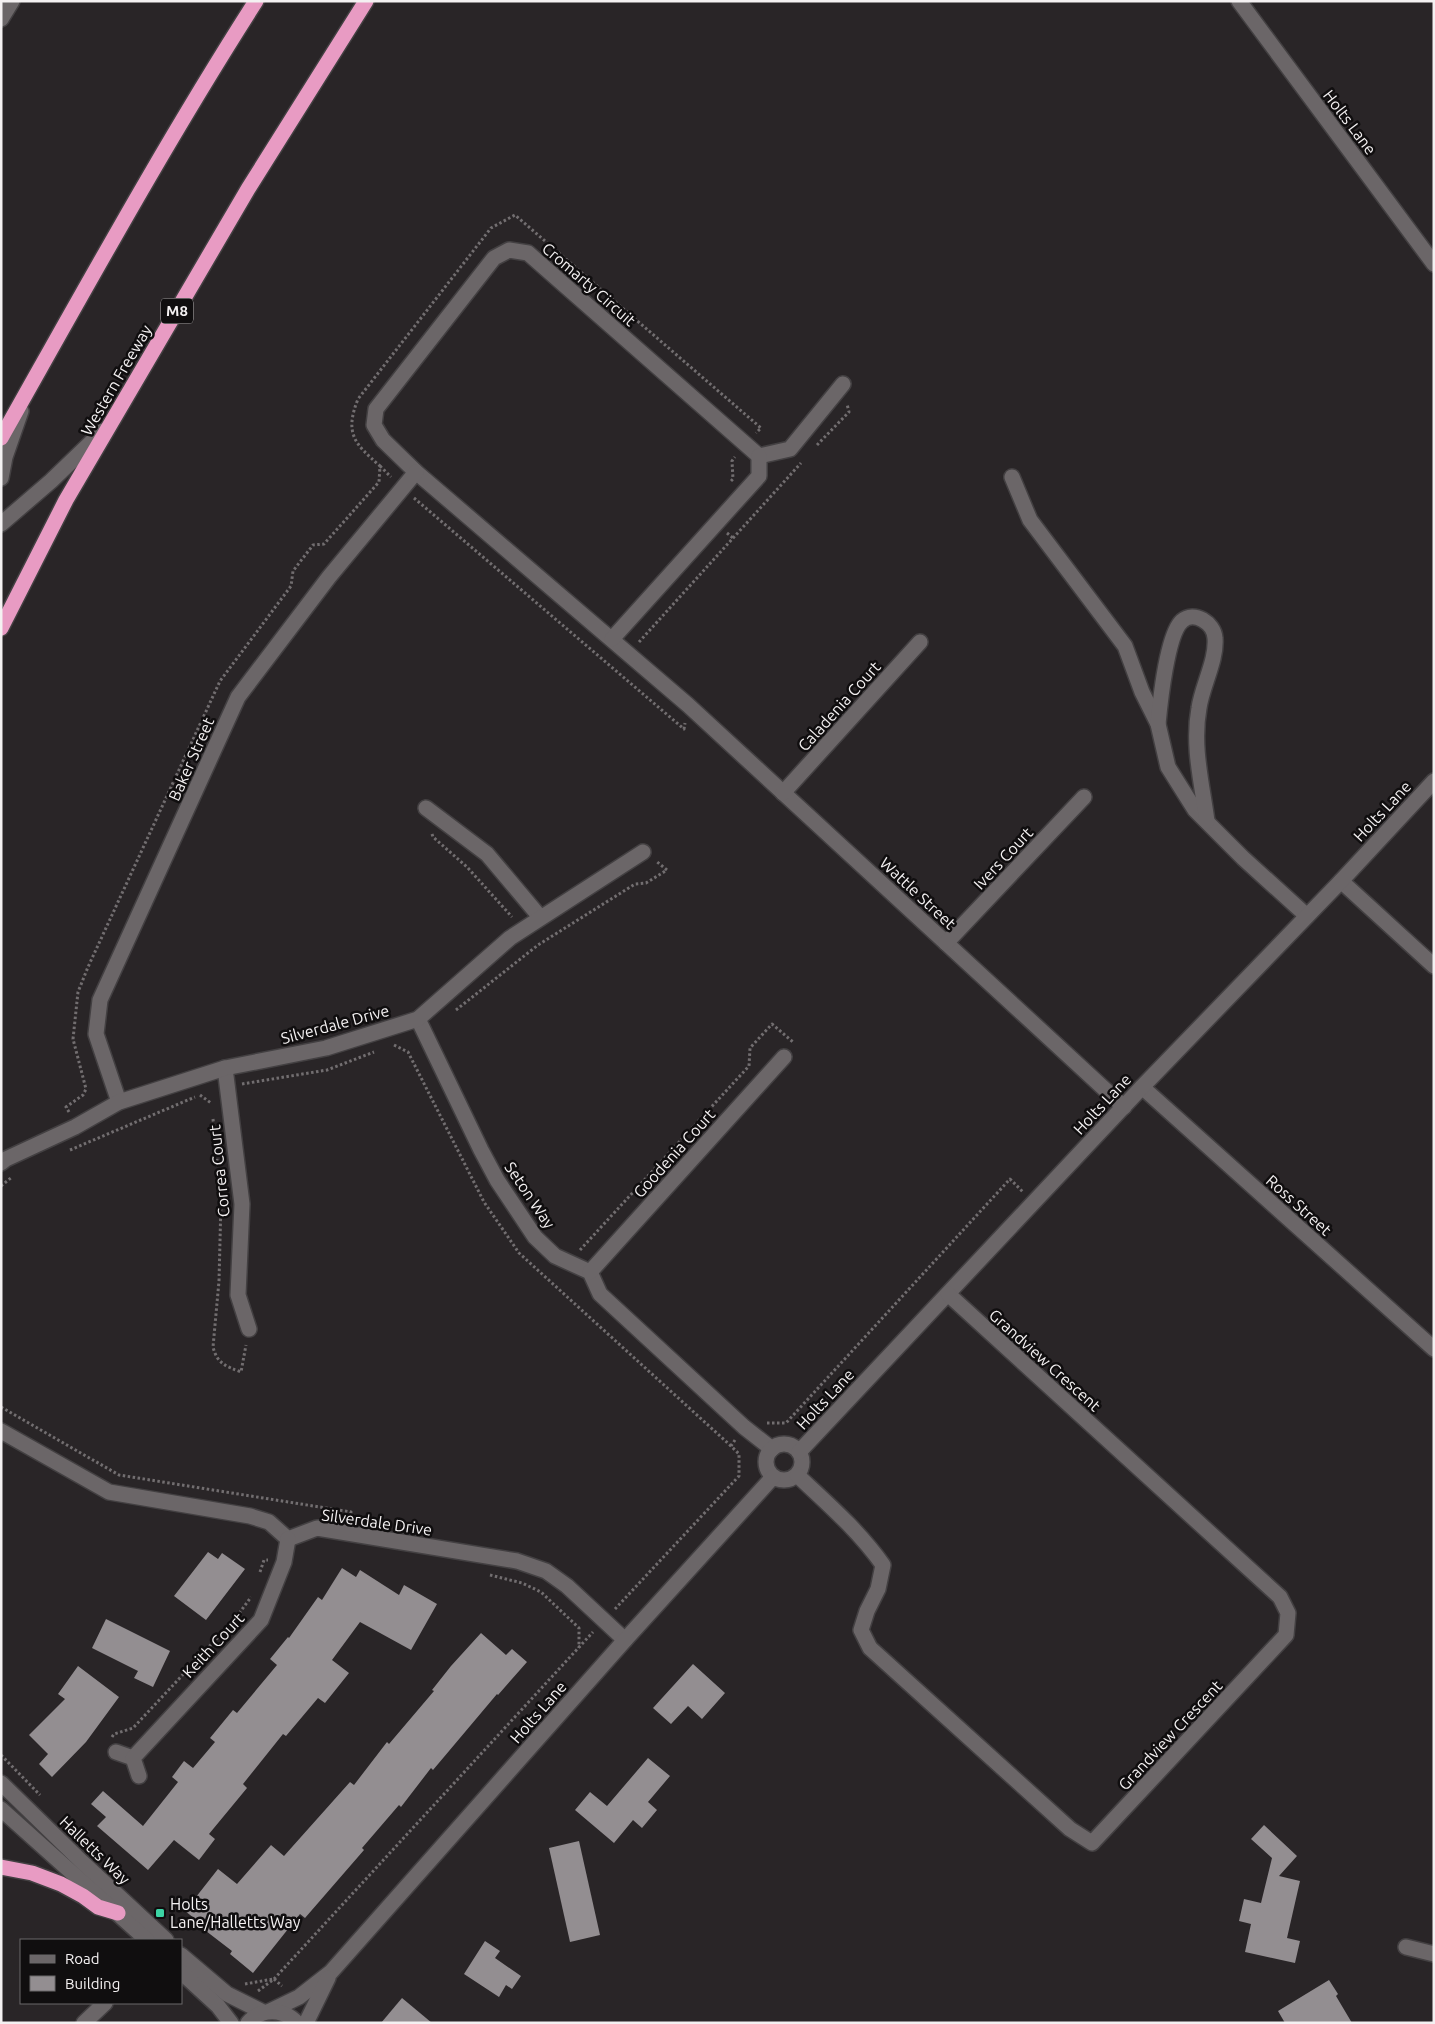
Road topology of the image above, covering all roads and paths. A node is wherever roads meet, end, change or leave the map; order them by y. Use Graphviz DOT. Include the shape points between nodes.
graph roads {
  1 [pos="12,1"];
  2 [pos="256,1"];
  3 [pos="366,1"];
  4 [pos="1239,1"];
  5 [pos="1,19"];
  6 [pos="1434,264"];
  7 [pos="843,384"];
  8 [pos="28,390"];
  9 [pos="111,423"];
  10 [pos="1,438"];
  11 [pos="746,444"];
  12 [pos="812,451"];
  13 [pos="759,456"];
  14 [pos="805,458"];
  15 [pos="380,466"];
  16 [pos="416,472"];
  17 [pos="1012,477"];
  18 [pos="1,478"];
  19 [pos="726,486"];
  20 [pos="402,488"];
  21 [pos="1,524"];
  22 [pos="716,524"];
  23 [pos="733,538"];
  24 [pos="1,628"];
  25 [pos="612,639"];
  26 [pos="920,642"];
  27 [pos="629,653"];
  28 [pos="614,670"];
  29 [pos="688,705"];
  30 [pos="1158,724"];
  31 [pos="1434,781"];
  32 [pos="783,793"];
  33 [pos="1084,797"];
  34 [pos="426,808"];
  35 [pos="1206,822"];
  36 [pos="643,852"];
  37 [pos="1341,881"];
  38 [pos="1307,916"];
  39 [pos="540,917"];
  40 [pos="524,928"];
  41 [pos="946,943"];
  42 [pos="538,946"];
  43 [pos="1434,966"];
  44 [pos="418,1019"];
  45 [pos="784,1057"];
  46 [pos="225,1068"];
  47 [pos="1142,1087"];
  48 [pos="119,1102"];
  49 [pos="1124,1107"];
  50 [pos="75,1127"];
  51 [pos="81,1145"];
  52 [pos="1,1163"];
  53 [pos="1033,1202"];
  54 [pos="566,1262"];
  55 [pos="590,1272"];
  56 [pos="550,1281"];
  57 [pos="948,1294"];
  58 [pos="249,1329"];
  59 [pos="1434,1348"];
  60 [pos="1,1407"];
  61 [pos="744,1427"];
  62 [pos="1,1431"];
  63 [pos="772,1449"];
  64 [pos="799,1452"];
  65 [pos="797,1475"];
  66 [pos="773,1477"];
  67 [pos="346,1533"];
  68 [pos="288,1539"];
  69 [pos="284,1562"];
  70 [pos="485,1574"];
  71 [pos="258,1579"];
  72 [pos="254,1588"];
  73 [pos="604,1620"];
  74 [pos="625,1640"];
  75 [pos="579,1648"];
  76 [pos="116,1752"];
  77 [pos="132,1758"];
  78 [pos="139,1776"];
  79 [pos="3,1785"];
  80 [pos="1,1807"];
  81 [pos="1,1867"];
  82 [pos="118,1913"];
  83 [pos="146,1939"];
  84 [pos="165,1939"];
  85 [pos="1406,1947"];
  86 [pos="1434,1954"];
  87 [pos="182,1956"];
  88 [pos="331,1972"];
  89 [pos="182,1973"];
  90 [pos="274,1978"];
  91 [pos="98,2005"];
  92 [pos="266,2012"];
  93 [pos="84,2023"];
  94 [pos="231,2023"];
  95 [pos="248,2023"];
  96 [pos="296,2023"];
  97 [pos="306,2023"];
  1 -- 5 [label="street"];
  2 -- 8 [label="highway" via="105,252"];
  3 -- 9 [label="highway, Western Freeway / M8" via="248,189"];
  4 -- 6 [label="street, Holts Lane"];
  7 -- 12 [label="path" via="849,412"];
  7 -- 13 [label="street" via="790,449"];
  8 -- 10 [label="highway"];
  8 -- 18 [label="street"];
  9 -- 21 [label="street" via="57,476"];
  9 -- 24 [label="highway, Western Freeway / M8" via="66,500"];
  11 -- 13 [label="street, Cromarty Circuit"];
  11 -- 15 [label="path" via="761,428 515,215 491,228 358,399 352,412 353,440"];
  11 -- 16 [label="street, Cromarty Circuit" via="528,253 509,250 494,258 376,408 374,425 383,440"];
  11 -- 19 [label="path" via="732,461 732,479"];
  13 -- 22 [label="street" via="759,476"];
  14 -- 23 [label="path"];
  15 -- 20 [label="path"];
  15 -- 50 [label="path" via="380,482 324,544 313,545 294,572 292,586 220,681 112,913 78,992 74,1039 86,1089 83,1096 66,1107"];
  16 -- 20 [label="street, Baker Street"];
  16 -- 25 [label="street, Cromarty Circuit"];
  17 -- 30 [label="street" via="1030,520 1126,646 1142,692"];
  20 -- 28 [label="path"];
  20 -- 48 [label="street, Baker Street" via="238,697 100,1000 96,1034"];
  22 -- 23 [label="path"];
  22 -- 25 [label="street"];
  23 -- 27 [label="path"];
  25 -- 27 [label="street, Cromarty Circuit"];
  26 -- 32 [label="street, Caladenia Court"];
  27 -- 28 [label="path"];
  27 -- 29 [label="street, Cromarty Circuit"];
  28 -- 29 [label="path" via="684,729"];
  29 -- 32 [label="street, Wattle Street"];
  30 -- 35 [label="street" via="1168,767"];
  30 -- 35 [label="street" via="1174,634 1182,620 1194,616 1202,618 1215,637 1212,661 1198,708 1198,761"];
  31 -- 37 [label="street, Holts Lane"];
  32 -- 41 [label="street, Wattle Street"];
  33 -- 41 [label="street, Ivers Court"];
  34 -- 39 [label="street" via="487,854"];
  34 -- 40 [label="path" via="433,837 467,867"];
  35 -- 38 [label="street"];
  36 -- 39 [label="street, Silverdale Drive"];
  37 -- 38 [label="street, Holts Lane"];
  37 -- 43 [label="street"];
  38 -- 47 [label="street, Holts Lane"];
  39 -- 40 [label="street, Silverdale Drive"];
  40 -- 42 [label="path"];
  40 -- 44 [label="street, Silverdale Drive"];
  41 -- 49 [label="street, Wattle Street"];
  44 -- 46 [label="street, Silverdale Drive" via="326,1048"];
  44 -- 54 [label="street, Seton Way" via="497,1180 536,1237"];
  45 -- 54 [label="path" via="795,1044 772,1024 750,1048 749,1066"];
  45 -- 55 [label="street, Goodenia Court"];
  46 -- 48 [label="street, Silverdale Drive"];
  46 -- 58 [label="street, Correa Court" via="242,1204 238,1294"];
  47 -- 49 [label="street, Holts Lane"];
  47 -- 59 [label="street, Ross Street"];
  48 -- 50 [label="street, Silverdale Drive"];
  49 -- 53 [label="street, Holts Lane"];
  50 -- 51 [label="path"];
  50 -- 52 [label="street, Silverdale Drive"];
  53 -- 57 [label="street, Holts Lane"];
  53 -- 61 [label="path" via="1010,1179 786,1423 766,1423 755,1417"];
  54 -- 55 [label="street, Seton Way"];
  54 -- 56 [label="path"];
  55 -- 61 [label="street" via="600,1294"];
  57 -- 64 [label="street, Holts Lane"];
  57 -- 65 [label="street, Grandview Crescent" via="1280,1597 1288,1613 1286,1635 1092,1843 1070,1829 870,1648 861,1630 878,1589 883,1565 842,1517"];
  60 -- 67 [label="path" via="120,1475 351,1512"];
  61 -- 63 [label="street"];
  61 -- 73 [label="path" via="731,1446 739,1454 739,1476"];
  62 -- 68 [label="street" via="109,1492 250,1516 270,1522"];
  63 -- 64 [label="street" via="786,1444"];
  63 -- 66 [label="street" via="766,1467"];
  64 -- 65 [label="street" via="802,1464"];
  65 -- 66 [label="street" via="785,1480"];
  66 -- 74 [label="street, Holts Lane"];
  67 -- 68 [label="street, Silverdale Drive" via="317,1528"];
  67 -- 73 [label="street, Silverdale Drive" via="517,1561 546,1571"];
  68 -- 69 [label="street, Keith Court"];
  69 -- 71 [label="path" via="264,1560"];
  69 -- 77 [label="street, Keith Court" via="261,1620"];
  70 -- 75 [label="path" via="522,1583 541,1592 579,1628"];
  72 -- 76 [label="path" via="251,1598 235,1619 133,1728 114,1734 108,1753"];
  73 -- 74 [label="street, Silverdale Drive"];
  73 -- 75 [label="path"];
  74 -- 88 [label="street, Holts Lane"];
  75 -- 90 [label="path"];
  76 -- 77 [label="street"];
  77 -- 78 [label="street"];
  79 -- 80 [label="street"];
  79 -- 84 [label="street, Halletts Way"];
  80 -- 82 [label="street, Halletts Way"];
  81 -- 82 [label="highway" via="32,1873 61,1884 98,1907"];
  82 -- 83 [label="street, Halletts Way"];
  85 -- 86 [label="street"];
  87 -- 92 [label="street" via="228,1994"];
  88 -- 92 [label="street, Holts Lane" via="299,1997"];
  88 -- 97 [label="street, Holts Lane"];
  89 -- 94 [label="street" via="218,2006"];
  91 -- 93 [label="street"];
  92 -- 95 [label="street, Holts Lane"];
  92 -- 96 [label="street" via="285,2014"];
}
